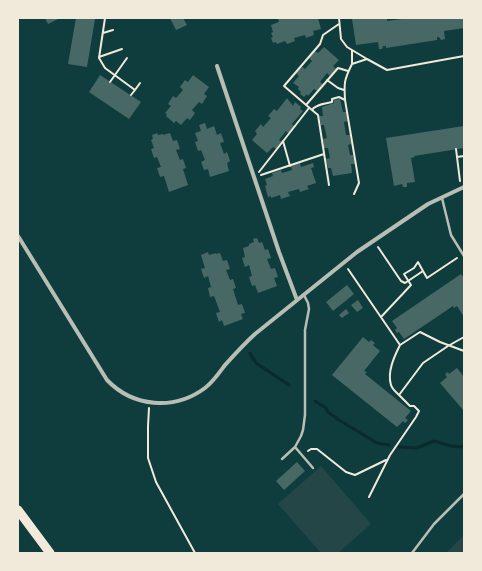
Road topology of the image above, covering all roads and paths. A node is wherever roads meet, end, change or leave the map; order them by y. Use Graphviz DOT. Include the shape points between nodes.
graph roads {
  1 [pos="105,18"];
  2 [pos="339,18"];
  3 [pos="339,24"];
  4 [pos="113,30"];
  5 [pos="103,33"];
  6 [pos="122,49"];
  7 [pos="352,50"];
  8 [pos="99,56"];
  9 [pos="464,56"];
  10 [pos="127,58"];
  11 [pos="367,59"];
  12 [pos="352,64"];
  13 [pos="217,66"];
  14 [pos="348,71"];
  15 [pos="115,76"];
  16 [pos="327,80"];
  17 [pos="110,82"];
  18 [pos="140,83"];
  19 [pos="135,90"];
  20 [pos="344,90"];
  21 [pos="131,95"];
  22 [pos="345,100"];
  23 [pos="306,105"];
  24 [pos="309,108"];
  25 [pos="312,110"];
  26 [pos="283,141"];
  27 [pos="456,149"];
  28 [pos="324,154"];
  29 [pos="464,156"];
  30 [pos="457,157"];
  31 [pos="290,166"];
  32 [pos="254,178"];
  33 [pos="460,181"];
  34 [pos="329,185"];
  35 [pos="464,187"];
  36 [pos="354,194"];
  37 [pos="442,197"];
  38 [pos="18,236"];
  39 [pos="381,252"];
  40 [pos="464,256"];
  41 [pos="457,258"];
  42 [pos="344,262"];
  43 [pos="423,271"];
  44 [pos="409,281"];
  45 [pos="304,295"];
  46 [pos="297,300"];
  47 [pos="381,317"];
  48 [pos="464,337"];
  49 [pos="400,345"];
  50 [pos="448,346"];
  51 [pos="464,351"];
  52 [pos="399,395"];
  53 [pos="149,402"];
  54 [pos="295,447"];
  55 [pos="302,455"];
  56 [pos="282,459"];
  57 [pos="387,460"];
  58 [pos="313,468"];
  59 [pos="464,494"];
  60 [pos="369,496"];
  61 [pos="18,510"];
  62 [pos="50,553"];
  63 [pos="195,553"];
  64 [pos="412,553"];
  1 -- 5 [label="path"];
  2 -- 3 [label="path"];
  3 -- 7 [label="path" via="341,39"];
  3 -- 23 [label="path" via="323,34 320,44 284,86"];
  4 -- 5 [label="path"];
  5 -- 8 [label="path"];
  6 -- 8 [label="path"];
  7 -- 11 [label="path"];
  7 -- 12 [label="path"];
  8 -- 15 [label="path" via="105,68"];
  9 -- 11 [label="path" via="387,70"];
  10 -- 15 [label="path"];
  11 -- 12 [label="path"];
  12 -- 14 [label="path"];
  13 -- 32 [label="street"];
  14 -- 16 [label="path" via="338,68"];
  14 -- 20 [label="path" via="344,79"];
  15 -- 17 [label="path"];
  15 -- 19 [label="path"];
  16 -- 20 [label="path"];
  16 -- 23 [label="path"];
  18 -- 19 [label="path"];
  19 -- 21 [label="path"];
  20 -- 22 [label="path"];
  22 -- 25 [label="path" via="339,97 332,99 332,102 318,105"];
  22 -- 36 [label="path" via="359,183"];
  23 -- 24 [label="path"];
  24 -- 25 [label="path"];
  24 -- 26 [label="path"];
  25 -- 28 [label="path" via="318,115"];
  26 -- 31 [label="path"];
  26 -- 32 [label="path"];
  27 -- 30 [label="path"];
  28 -- 31 [label="path"];
  28 -- 34 [label="path"];
  29 -- 30 [label="path"];
  30 -- 33 [label="path"];
  31 -- 32 [label="path"];
  32 -- 46 [label="street"];
  35 -- 37 [label="street"];
  37 -- 40 [label="lane" via="451,235"];
  37 -- 42 [label="street" via="405,219"];
  38 -- 53 [label="street" via="102,375 122,393"];
  39 -- 44 [label="path" via="401,281"];
  41 -- 43 [label="path" via="428,278"];
  42 -- 45 [label="street"];
  42 -- 47 [label="path"];
  43 -- 44 [label="path"];
  43 -- 44 [label="path" via="418,262 404,274"];
  44 -- 47 [label="path" via="412,285"];
  45 -- 46 [label="street"];
  45 -- 54 [label="lane" via="309,309 304,343 305,415 301,436"];
  46 -- 53 [label="street" via="242,346 206,387 184,400 168,403"];
  47 -- 49 [label="path"];
  48 -- 50 [label="path"];
  49 -- 50 [label="path" via="420,332"];
  49 -- 52 [label="path" via="392,362 390,374 391,387"];
  50 -- 51 [label="path"];
  50 -- 52 [label="path" via="423,363"];
  52 -- 57 [label="path" via="419,411"];
  53 -- 63 [label="path" via="148,458 156,482"];
  54 -- 55 [label="lane"];
  54 -- 56 [label="lane"];
  55 -- 57 [label="path" via="311,449 317,449 346,472 354,475"];
  55 -- 58 [label="lane"];
  57 -- 60 [label="path"];
  59 -- 64 [label="lane" via="434,524"];
  61 -- 62 [label="highway"];
}
